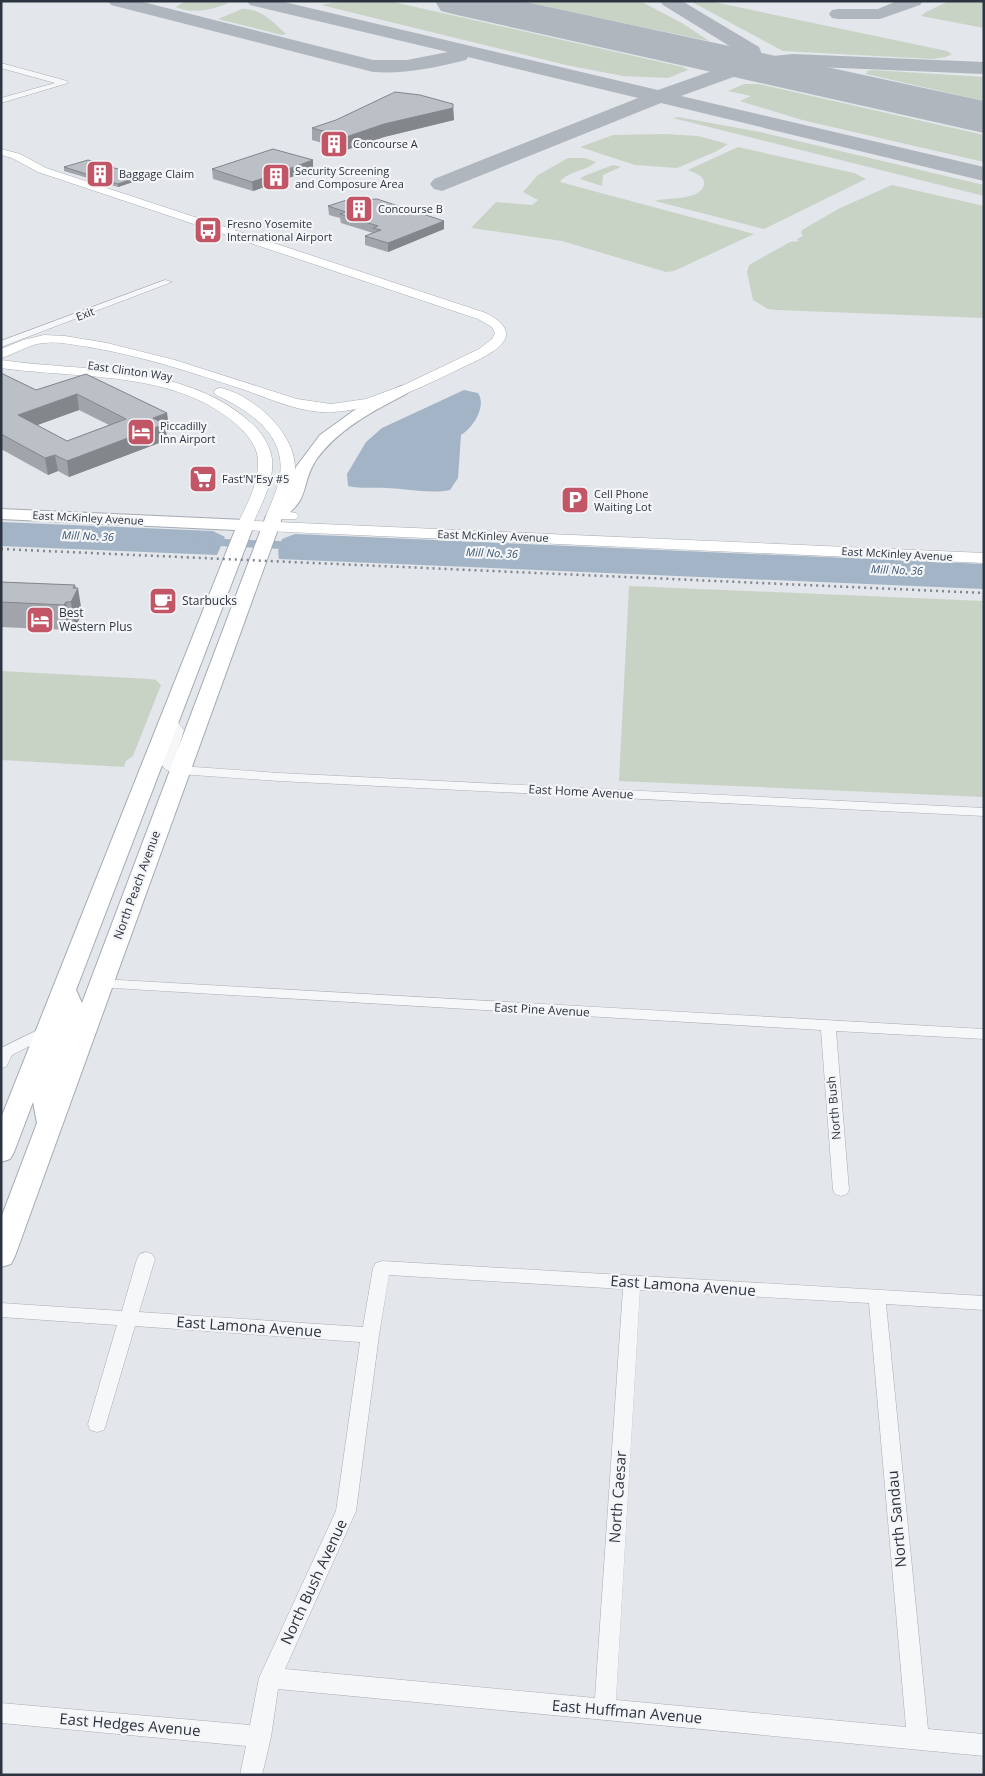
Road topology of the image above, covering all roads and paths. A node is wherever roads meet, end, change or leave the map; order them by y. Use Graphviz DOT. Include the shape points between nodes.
graph roads {
  1 [pos="1,65"];
  2 [pos="1,101"];
  3 [pos="1,152"];
  4 [pos="24,160"];
  5 [pos="288,252"];
  6 [pos="273,257"];
  7 [pos="168,282"];
  8 [pos="40,330"];
  9 [pos="1,344"];
  10 [pos="100,345"];
  11 [pos="484,352"];
  12 [pos="1,354"];
  13 [pos="1,364"];
  14 [pos="401,391"];
  15 [pos="1,504"];
  16 [pos="1,514"];
  17 [pos="242,532"];
  18 [pos="267,534"];
  19 [pos="984,546"];
  20 [pos="984,558"];
  21 [pos="169,719"];
  22 [pos="179,770"];
  23 [pos="984,812"];
  24 [pos="112,862"];
  25 [pos="101,984"];
  26 [pos="63,989"];
  27 [pos="828,1025"];
  28 [pos="48,1030"];
  29 [pos="984,1034"];
  30 [pos="4,1057"];
  31 [pos="48,1127"];
  32 [pos="1,1152"];
  33 [pos="841,1190"];
  34 [pos="1,1256"];
  35 [pos="146,1259"];
  36 [pos="382,1268"];
  37 [pos="632,1283"];
  38 [pos="877,1298"];
  39 [pos="984,1303"];
  40 [pos="1,1310"];
  41 [pos="128,1319"];
  42 [pos="370,1335"];
  43 [pos="97,1424"];
  44 [pos="270,1678"];
  45 [pos="605,1710"];
  46 [pos="1,1713"];
  47 [pos="260,1737"];
  48 [pos="918,1739"];
  49 [pos="984,1745"];
  50 [pos="251,1775"];
  1 -- 2 [label="street" via="64,83"];
  3 -- 4 [label="main road"];
  4 -- 5 [label="main road" via="42,170"];
  4 -- 6 [label="main road" via="24,168 42,180"];
  5 -- 6 [label="main road"];
  5 -- 11 [label="main road" via="489,320 500,328 502,334 495,345"];
  6 -- 11 [label="main road" via="474,322 490,332 492,337"];
  7 -- 8 [label="street, Exit"];
  8 -- 9 [label="street, Exit"];
  8 -- 10 [label="main road"];
  10 -- 12 [label="main road" via="43,339"];
  10 -- 14 [label="main road" via="311,406 351,406"];
  11 -- 14 [label="main road"];
  12 -- 18 [label="main road, East Clinton Way" via="160,373 197,383 240,402 270,426 287,455 286,477"];
  13 -- 17 [label="main road, East Clinton Way" via="151,381 198,395 225,409 246,424 264,451 263,479"];
  14 -- 18 [label="main road" via="345,422 331,434 307,461 290,505"];
  15 -- 17 [label="main road, East McKinley Avenue"];
  16 -- 17 [label="main road, East McKinley Avenue"];
  17 -- 18 [label="main road, East McKinley Avenue"];
  17 -- 21 [label="main road"];
  18 -- 19 [label="main road, East McKinley Avenue"];
  18 -- 20 [label="main road, East McKinley Avenue"];
  18 -- 22 [label="main road, North Peach Avenue"];
  21 -- 22 [label="street" via="178,730 167,764"];
  21 -- 24 [label="main road"];
  22 -- 23 [label="street, East Home Avenue"];
  22 -- 25 [label="main road, North Peach Avenue"];
  24 -- 25 [label="main road" via="113,895 87,973 95,983"];
  24 -- 26 [label="main road"];
  25 -- 27 [label="street, East Pine Avenue"];
  25 -- 31 [label="main road, North Peach Avenue"];
  26 -- 28 [label="main road"];
  26 -- 31 [label="main road" via="70,995 72,1007 70,1021 46,1084"];
  27 -- 29 [label="street, East Pine Avenue"];
  27 -- 33 [label="street, North Bush"];
  28 -- 30 [label="street"];
  28 -- 32 [label="main road"];
  31 -- 34 [label="main road, North Peach Avenue"];
  35 -- 41 [label="street"];
  36 -- 37 [label="street, East Lamona Avenue"];
  36 -- 42 [label="street, North Bush Avenue"];
  37 -- 38 [label="street, East Lamona Avenue"];
  37 -- 45 [label="street, North Caesar"];
  38 -- 39 [label="street, East Lamona Avenue"];
  38 -- 48 [label="street, North Sandau"];
  40 -- 41 [label="street, East Lamona Avenue"];
  41 -- 42 [label="street, East Lamona Avenue"];
  41 -- 43 [label="street"];
  42 -- 44 [label="street, North Bush Avenue" via="346,1511"];
  44 -- 45 [label="street, East Huffman Avenue"];
  44 -- 47 [label="street, North Bush Avenue"];
  45 -- 48 [label="street, East Huffman Avenue"];
  46 -- 47 [label="street, East Hedges Avenue"];
  47 -- 50 [label="street, North Bush Avenue"];
  48 -- 49 [label="street, East Huffman Avenue"];
}
